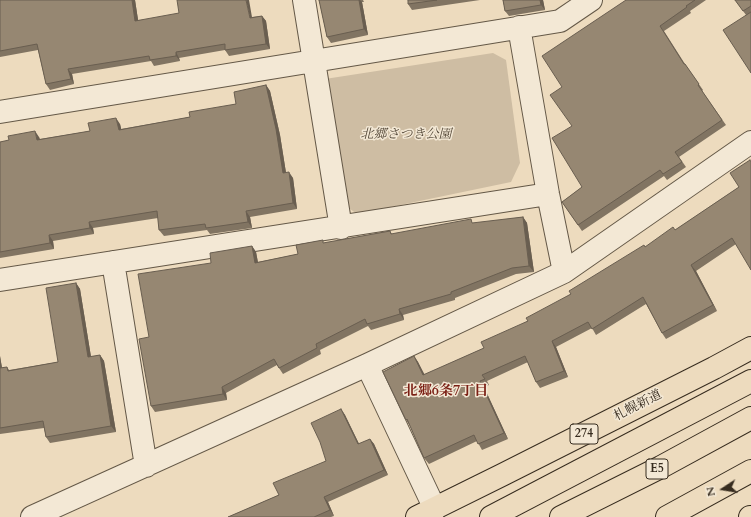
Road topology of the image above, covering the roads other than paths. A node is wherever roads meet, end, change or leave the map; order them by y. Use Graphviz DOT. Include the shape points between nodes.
graph roads {
  1 [pos="304,0"];
  2 [pos="591,0"];
  3 [pos="519,27"];
  4 [pos="314,60"];
  5 [pos="0,112"];
  6 [pos="751,142"];
  7 [pos="548,194"];
  8 [pos="341,228"];
  9 [pos="113,262"];
  10 [pos="564,272"];
  11 [pos="0,280"];
  12 [pos="751,348"];
  13 [pos="367,365"];
  14 [pos="751,381"];
  15 [pos="751,418"];
  16 [pos="146,466"];
  17 [pos="751,471"];
  18 [pos="426,513"];
  19 [pos="32,517"];
  20 [pos="491,517"];
  21 [pos="561,517"];
  22 [pos="667,517"];
  1 -- 4 [label="street"];
  2 -- 3 [label="street" via="560,21"];
  3 -- 4 [label="street"];
  3 -- 7 [label="street"];
  4 -- 5 [label="street"];
  4 -- 8 [label="street"];
  6 -- 10 [label="street"];
  7 -- 8 [label="street"];
  7 -- 10 [label="street"];
  8 -- 9 [label="street"];
  9 -- 11 [label="street"];
  9 -- 16 [label="street"];
  10 -- 13 [label="street"];
  12 -- 18 [label="highway, 札幌新道 / 274"];
  13 -- 16 [label="street"];
  13 -- 18 [label="street"];
  14 -- 20 [label="highway"];
  15 -- 21 [label="highway, E5"];
  16 -- 19 [label="street"];
  17 -- 22 [label="highway"];
}
